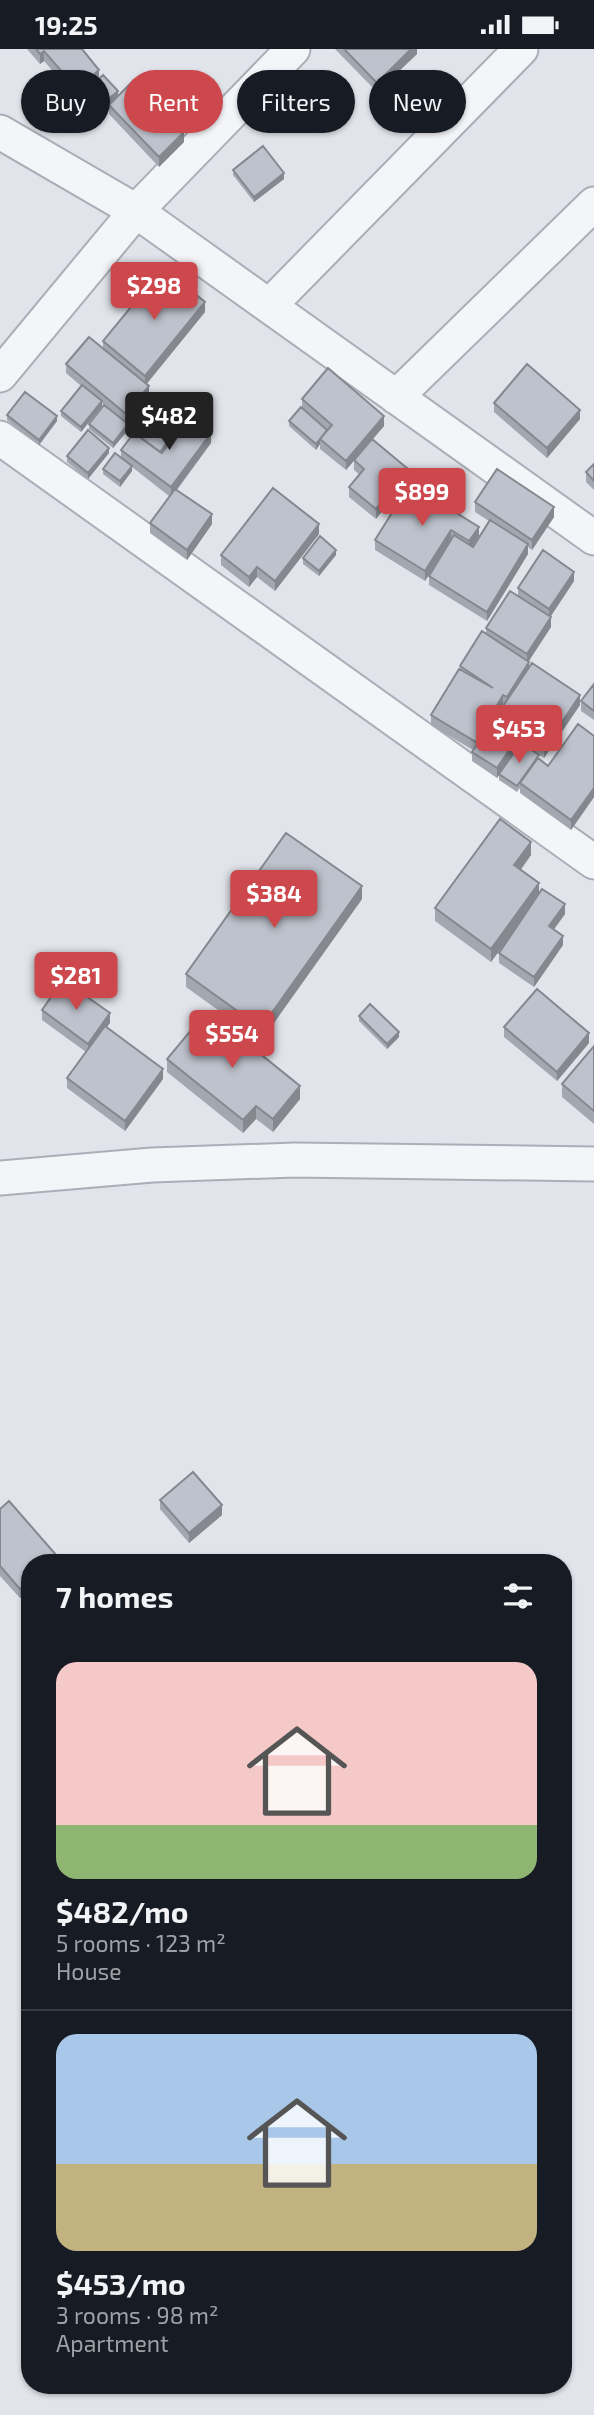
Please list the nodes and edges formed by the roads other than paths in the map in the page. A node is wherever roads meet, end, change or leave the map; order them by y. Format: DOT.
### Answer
graph roads {
  1 [pos="293,49"];
  2 [pos="521,49"];
  3 [pos="0,132"];
  4 [pos="594,204"];
  5 [pos="136,211"];
  6 [pos="269,306"];
  7 [pos="0,375"];
  8 [pos="396,397"];
  9 [pos="0,438"];
  10 [pos="594,538"];
  11 [pos="594,862"];
  12 [pos="594,1164"];
  13 [pos="0,1178"];
  1 -- 5 [label="street"];
  2 -- 6 [label="street"];
  3 -- 5 [label="street"];
  4 -- 8 [label="street"];
  5 -- 6 [label="street"];
  5 -- 7 [label="street"];
  6 -- 8 [label="street"];
  8 -- 10 [label="street"];
  9 -- 11 [label="street"];
  12 -- 13 [label="street"];
}
